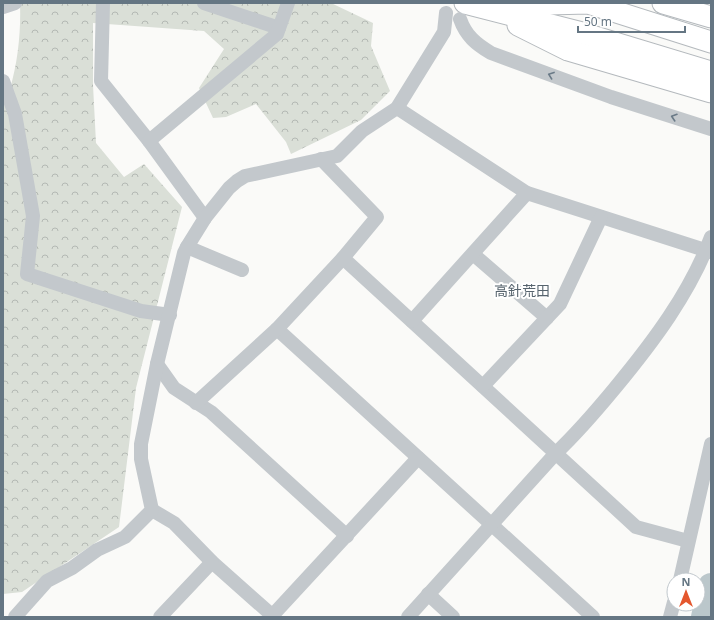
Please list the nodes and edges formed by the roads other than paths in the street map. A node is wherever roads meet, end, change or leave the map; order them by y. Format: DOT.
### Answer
graph roads {
  1 [pos="15,3"];
  2 [pos="103,3"];
  3 [pos="204,3"];
  4 [pos="288,3"];
  5 [pos="663,3"];
  6 [pos="3,7"];
  7 [pos="446,13"];
  8 [pos="467,13"];
  9 [pos="711,18"];
  10 [pos="279,28"];
  11 [pos="444,32"];
  12 [pos="711,42"];
  13 [pos="711,51"];
  14 [pos="711,61"];
  15 [pos="711,72"];
  16 [pos="3,81"];
  17 [pos="711,83"];
  18 [pos="711,92"];
  19 [pos="397,108"];
  20 [pos="711,129"];
  21 [pos="149,141"];
  22 [pos="321,159"];
  23 [pos="527,193"];
  24 [pos="601,217"];
  25 [pos="205,218"];
  26 [pos="711,237"];
  27 [pos="187,247"];
  28 [pos="708,251"];
  29 [pos="473,254"];
  30 [pos="343,258"];
  31 [pos="242,270"];
  32 [pos="170,315"];
  33 [pos="547,318"];
  34 [pos="412,321"];
  35 [pos="277,329"];
  36 [pos="157,364"];
  37 [pos="483,386"];
  38 [pos="196,403"];
  39 [pos="711,444"];
  40 [pos="556,453"];
  41 [pos="418,458"];
  42 [pos="152,510"];
  43 [pos="491,525"];
  44 [pos="347,536"];
  45 [pos="688,541"];
  46 [pos="212,562"];
  47 [pos="682,572"];
  48 [pos="428,594"];
  49 [pos="272,616"];
  50 [pos="15,617"];
  51 [pos="160,617"];
  52 [pos="408,617"];
  53 [pos="453,617"];
  54 [pos="593,617"];
  1 -- 6 [label="street"];
  2 -- 21 [label="street"];
  3 -- 10 [label="street"];
  4 -- 10 [label="street"];
  5 -- 9 [label="highway"];
  7 -- 11 [label="street"];
  8 -- 11 [label="street"];
  8 -- 12 [label="highway"];
  8 -- 13 [label="highway"];
  8 -- 14 [label="highway"];
  8 -- 15 [label="highway"];
  8 -- 17 [label="highway"];
  8 -- 18 [label="highway"];
  20 -- 8 [label="street, one-way"];
  10 -- 21 [label="street"];
  11 -- 19 [label="street"];
  16 -- 32 [label="street"];
  19 -- 22 [label="street"];
  19 -- 23 [label="street"];
  21 -- 25 [label="street"];
  22 -- 25 [label="street"];
  22 -- 30 [label="street"];
  23 -- 24 [label="street"];
  23 -- 29 [label="street"];
  24 -- 28 [label="street"];
  24 -- 33 [label="street"];
  25 -- 27 [label="street"];
  26 -- 28 [label="street"];
  27 -- 31 [label="street"];
  27 -- 32 [label="street"];
  28 -- 40 [label="street"];
  29 -- 33 [label="street"];
  29 -- 34 [label="street"];
  30 -- 34 [label="street"];
  30 -- 35 [label="street"];
  32 -- 36 [label="street"];
  33 -- 37 [label="street"];
  34 -- 37 [label="street"];
  35 -- 38 [label="street"];
  35 -- 41 [label="street"];
  36 -- 38 [label="street"];
  36 -- 42 [label="street"];
  37 -- 40 [label="street"];
  38 -- 44 [label="street"];
  39 -- 45 [label="street"];
  40 -- 43 [label="street"];
  40 -- 45 [label="street"];
  41 -- 43 [label="street"];
  41 -- 44 [label="street"];
  42 -- 46 [label="street"];
  42 -- 50 [label="street"];
  43 -- 48 [label="street"];
  43 -- 54 [label="street"];
  44 -- 49 [label="street"];
  45 -- 47 [label="street"];
  46 -- 49 [label="street"];
  46 -- 51 [label="street"];
  48 -- 52 [label="street"];
  48 -- 53 [label="street"];
}
